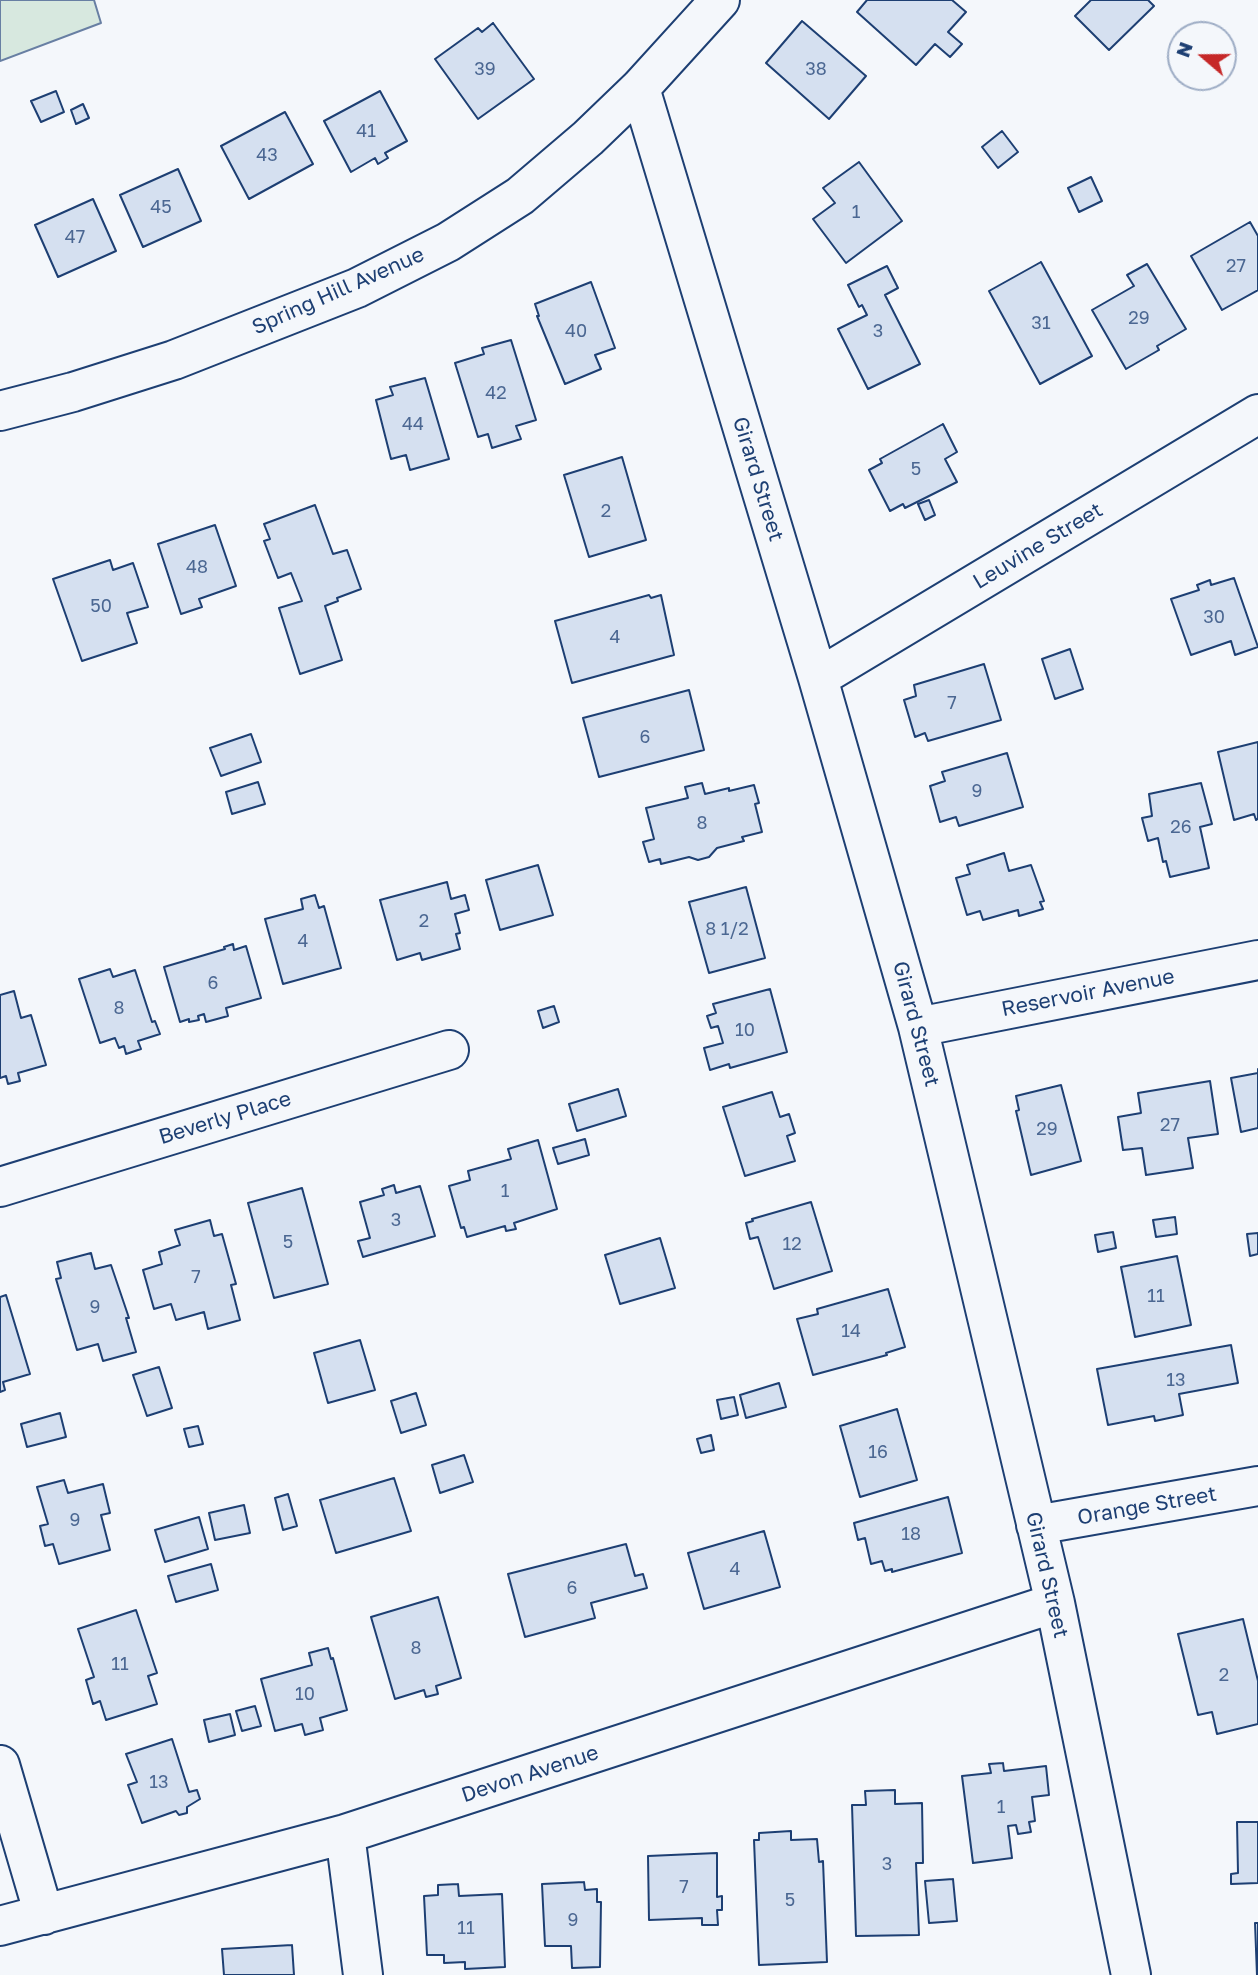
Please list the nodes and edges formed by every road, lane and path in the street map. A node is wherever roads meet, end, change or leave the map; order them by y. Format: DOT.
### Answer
graph roads {
  1 [pos="720,0"];
  2 [pos="640,88"];
  3 [pos="0,411"];
  4 [pos="1258,414"];
  5 [pos="818,678"];
  6 [pos="1258,960"];
  7 [pos="918,1027"];
  8 [pos="449,1050"];
  9 [pos="0,1186"];
  10 [pos="1258,1486"];
  11 [pos="1037,1525"];
  12 [pos="1055,1604"];
  13 [pos="0,1765"];
  14 [pos="345,1834"];
  15 [pos="44,1914"];
  16 [pos="0,1926"];
  17 [pos="363,1975"];
  18 [pos="1131,1975"];
  1 -- 2 [label="street, Spring Hill Avenue"];
  2 -- 3 [label="street, Spring Hill Avenue"];
  2 -- 5 [label="street, Girard Street"];
  4 -- 5 [label="street, Leuvine Street"];
  5 -- 7 [label="street, Girard Street"];
  6 -- 7 [label="street, Reservoir Avenue"];
  7 -- 11 [label="street, Girard Street"];
  8 -- 9 [label="street, Beverly Place"];
  10 -- 11 [label="street, Orange Street"];
  11 -- 12 [label="street, Girard Street"];
  12 -- 14 [label="street, Devon Avenue"];
  12 -- 18 [label="street, Girard Street"];
  13 -- 15 [label="street"];
  14 -- 15 [label="street, Devon Avenue"];
  14 -- 17 [label="street"];
  15 -- 16 [label="street, Devon Avenue"];
}
